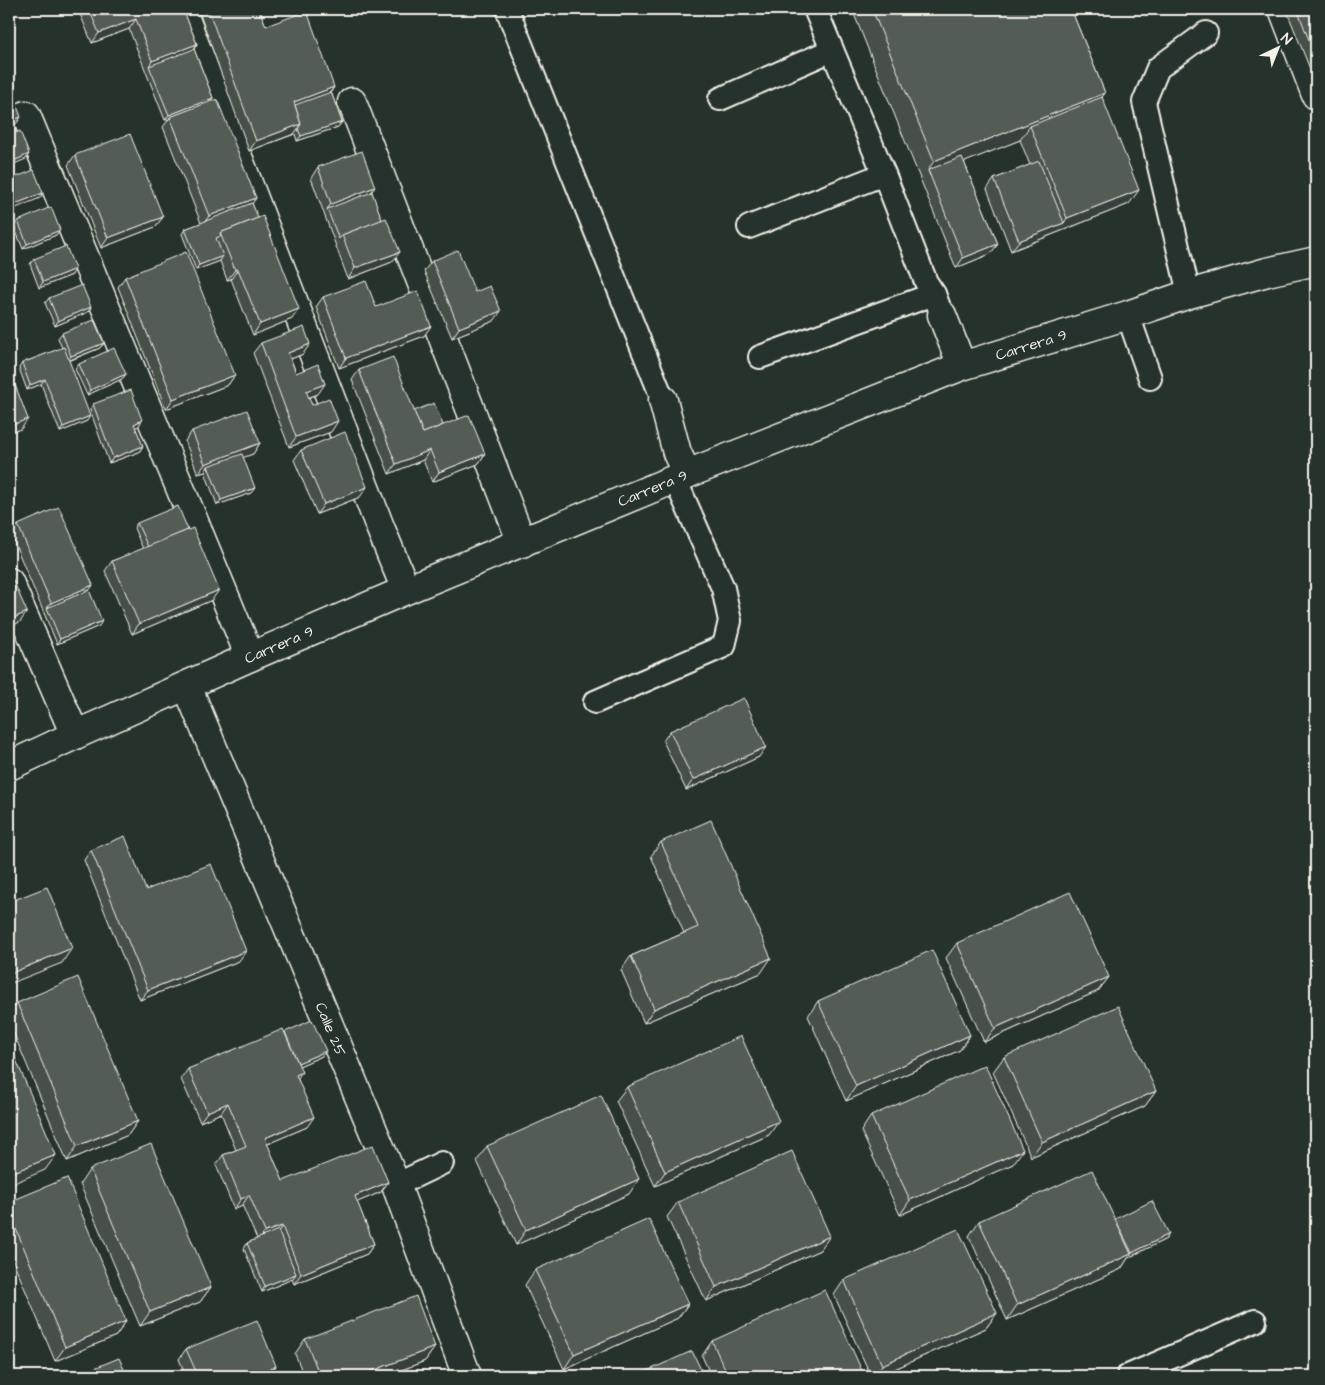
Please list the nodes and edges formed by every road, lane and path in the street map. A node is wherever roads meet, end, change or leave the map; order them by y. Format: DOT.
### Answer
graph roads {
  1 [pos="507,9"];
  2 [pos="815,9"];
  3 [pos="1283,9"];
  4 [pos="182,10"];
  5 [pos="1206,33"];
  6 [pos="832,50"];
  7 [pos="1316,94"];
  8 [pos="720,99"];
  9 [pos="352,102"];
  10 [pos="26,115"];
  11 [pos="884,174"];
  12 [pos="749,227"];
  13 [pos="1316,261"];
  14 [pos="1189,294"];
  15 [pos="938,304"];
  16 [pos="1128,316"];
  17 [pos="760,357"];
  18 [pos="962,366"];
  19 [pos="1150,378"];
  20 [pos="663,400"];
  21 [pos="681,477"];
  22 [pos="522,543"];
  23 [pos="9,582"];
  24 [pos="406,590"];
  25 [pos="250,657"];
  26 [pos="187,686"];
  27 [pos="595,702"];
  28 [pos="75,735"];
  29 [pos="9,766"];
  30 [pos="442,1163"];
  31 [pos="396,1185"];
  32 [pos="1255,1321"];
  33 [pos="467,1376"];
  34 [pos="1128,1376"];
  1 -- 20 [label="lane"];
  2 -- 6 [label="lane"];
  3 -- 7 [label="street"];
  4 -- 24 [label="street"];
  5 -- 14 [label="lane"];
  6 -- 8 [label="lane"];
  6 -- 11 [label="lane"];
  9 -- 22 [label="street"];
  10 -- 25 [label="street"];
  11 -- 12 [label="lane"];
  11 -- 15 [label="lane"];
  13 -- 14 [label="street, Carrera 9"];
  14 -- 16 [label="street, Carrera 9"];
  15 -- 17 [label="lane"];
  15 -- 18 [label="street"];
  16 -- 18 [label="street, Carrera 9"];
  16 -- 19 [label="lane"];
  18 -- 21 [label="street, Carrera 9"];
  20 -- 21 [label="street"];
  21 -- 22 [label="street, Carrera 9"];
  21 -- 27 [label="lane"];
  22 -- 24 [label="street, Carrera 9"];
  23 -- 28 [label="street"];
  24 -- 25 [label="street, Carrera 9"];
  25 -- 26 [label="street, Carrera 9"];
  26 -- 28 [label="street, Carrera 9"];
  26 -- 31 [label="street, Calle 25"];
  28 -- 29 [label="street, Carrera 9"];
  30 -- 31 [label="lane"];
  31 -- 33 [label="street, Calle 25"];
  32 -- 34 [label="lane"];
}
